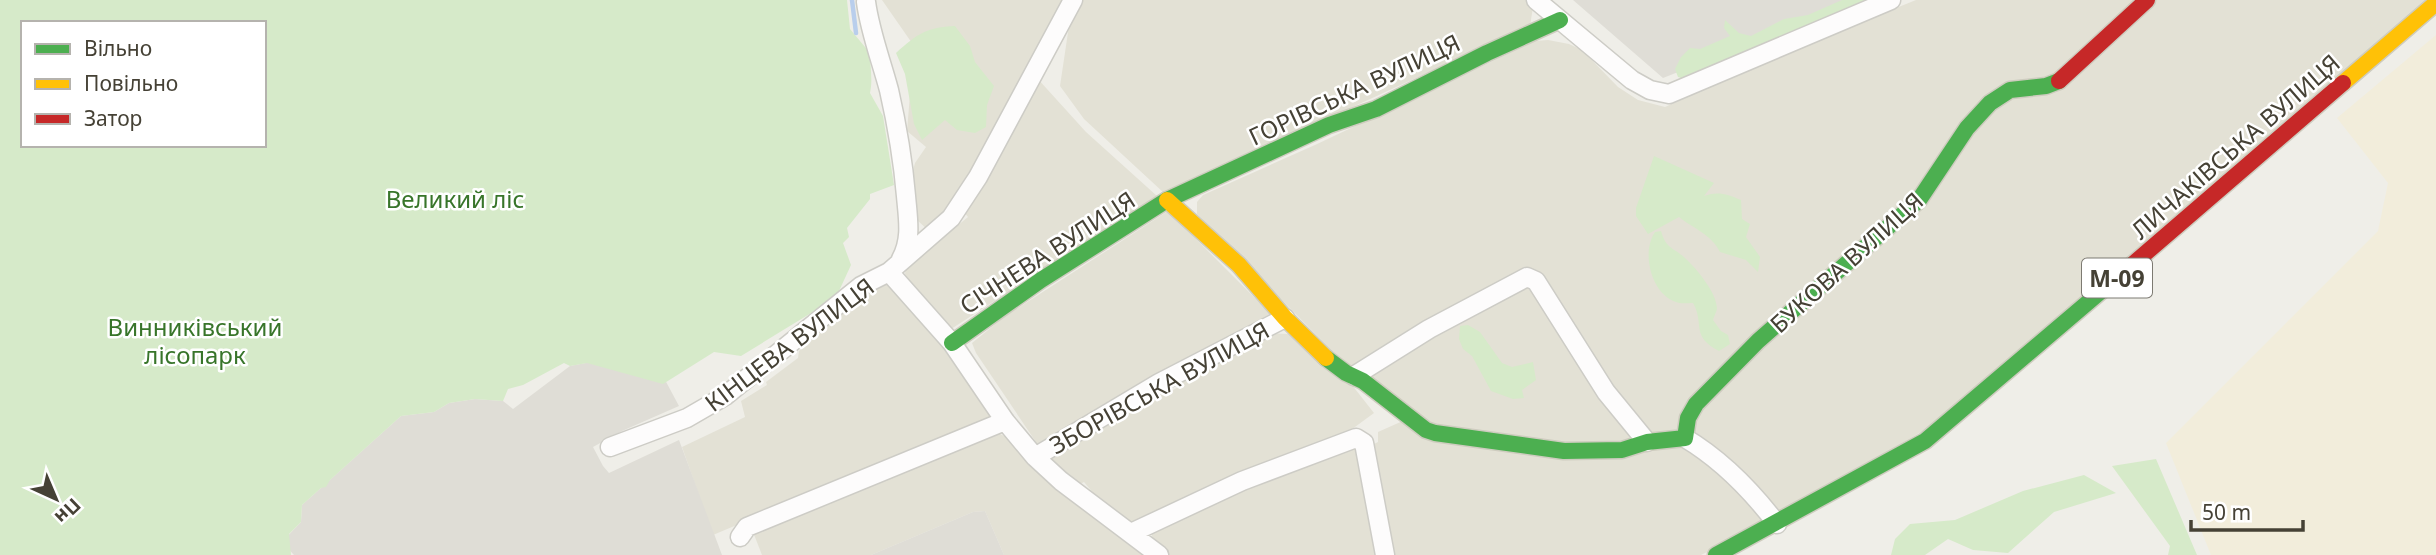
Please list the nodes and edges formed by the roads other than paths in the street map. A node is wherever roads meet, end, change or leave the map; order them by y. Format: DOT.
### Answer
graph roads {
  1 [pos="1536,0"];
  2 [pos="1891,0"];
  3 [pos="2147,0"];
  4 [pos="1068,1"];
  5 [pos="866,2"];
  6 [pos="2436,3"];
  7 [pos="1560,20"];
  8 [pos="1167,200"];
  9 [pos="889,272"];
  10 [pos="1285,318"];
  11 [pos="952,342"];
  12 [pos="1354,376"];
  13 [pos="1005,421"];
  14 [pos="1685,438"];
  15 [pos="1647,442"];
  16 [pos="610,447"];
  17 [pos="1035,457"];
  18 [pos="1777,524"];
  19 [pos="1131,533"];
  20 [pos="740,537"];
  21 [pos="1159,555"];
  22 [pos="1385,555"];
  23 [pos="1716,555"];
  1 -- 7 [label="street"];
  2 -- 7 [label="street"];
  3 -- 14 [label="street, БУКОВА ВУЛИЦЯ"];
  4 -- 9 [label="street, КІНЦЕВА ВУЛИЦЯ"];
  5 -- 9 [label="street, КІНЦЕВА ВУЛИЦЯ"];
  6 -- 18 [label="street, ЛИЧАКІВСЬКА ВУЛИЦЯ / М-09"];
  7 -- 8 [label="street, ГОРІВСЬКА ВУЛИЦЯ"];
  8 -- 10 [label="street"];
  8 -- 11 [label="street, СІЧНЕВА ВУЛИЦЯ"];
  9 -- 11 [label="street"];
  9 -- 16 [label="street, КІНЦЕВА ВУЛИЦЯ"];
  10 -- 12 [label="street"];
  10 -- 17 [label="street, ЗБОРІВСЬКА ВУЛИЦЯ"];
  11 -- 13 [label="street"];
  12 -- 15 [label="street"];
  12 -- 15 [label="street"];
  13 -- 17 [label="street"];
  13 -- 20 [label="street"];
  14 -- 15 [label="street"];
  14 -- 18 [label="street"];
  17 -- 19 [label="street"];
  18 -- 23 [label="street, ЛИЧАКІВСЬКА ВУЛИЦЯ / М-09"];
  19 -- 21 [label="street"];
  19 -- 22 [label="street"];
}
